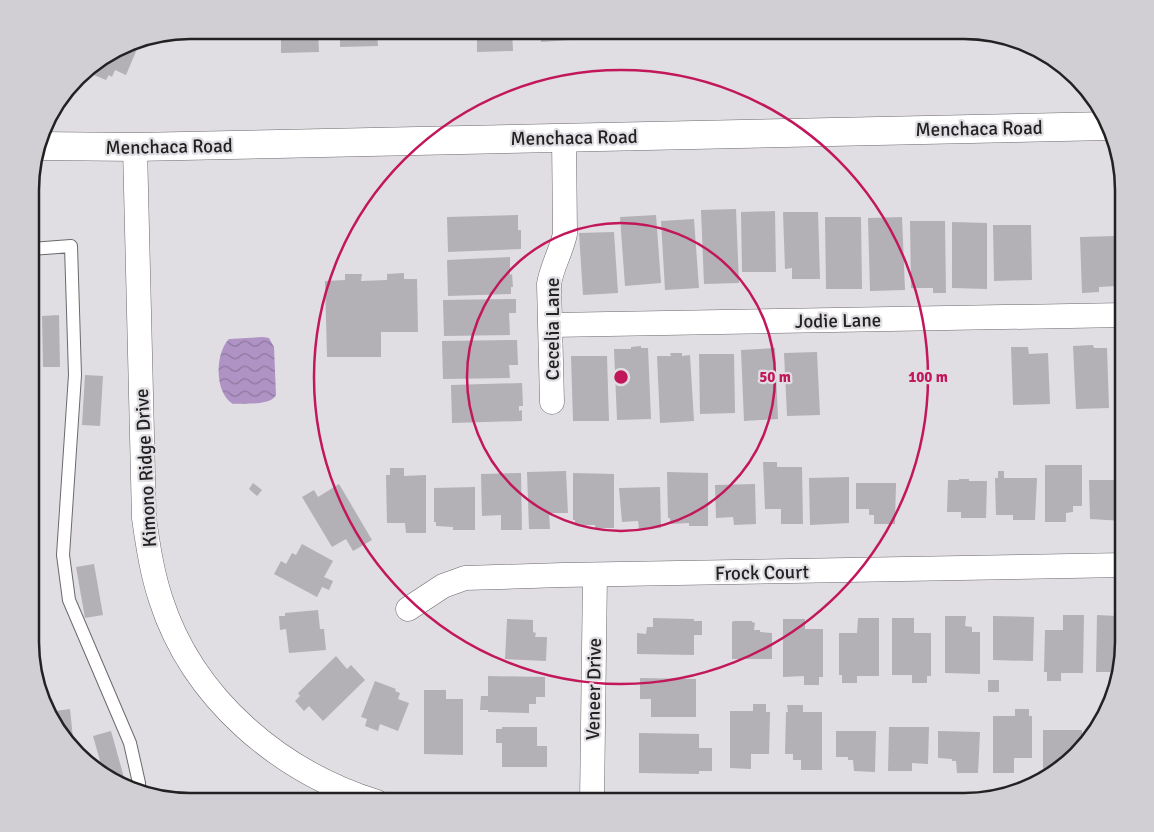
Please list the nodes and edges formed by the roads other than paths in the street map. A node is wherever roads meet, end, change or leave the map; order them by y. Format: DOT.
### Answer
graph roads {
  1 [pos="1101,126"];
  2 [pos="564,137"];
  3 [pos="46,146"];
  4 [pos="136,148"];
  5 [pos="39,248"];
  6 [pos="1115,315"];
  7 [pos="552,325"];
  8 [pos="552,402"];
  9 [pos="1115,566"];
  10 [pos="595,575"];
  11 [pos="408,609"];
  12 [pos="139,784"];
  13 [pos="352,793"];
  14 [pos="592,793"];
  1 -- 2 [label="main road, Menchaca Road"];
  2 -- 4 [label="main road, Menchaca Road"];
  2 -- 7 [label="street, Cecelia Lane"];
  3 -- 4 [label="main road, Menchaca Road"];
  4 -- 13 [label="street, Kimono Ridge Drive"];
  5 -- 12 [label="lane"];
  6 -- 7 [label="street, Jodie Lane"];
  7 -- 8 [label="street, Cecelia Lane"];
  9 -- 10 [label="street, Frock Court"];
  10 -- 11 [label="street, Frock Court"];
  10 -- 14 [label="street, Veneer Drive"];
}
